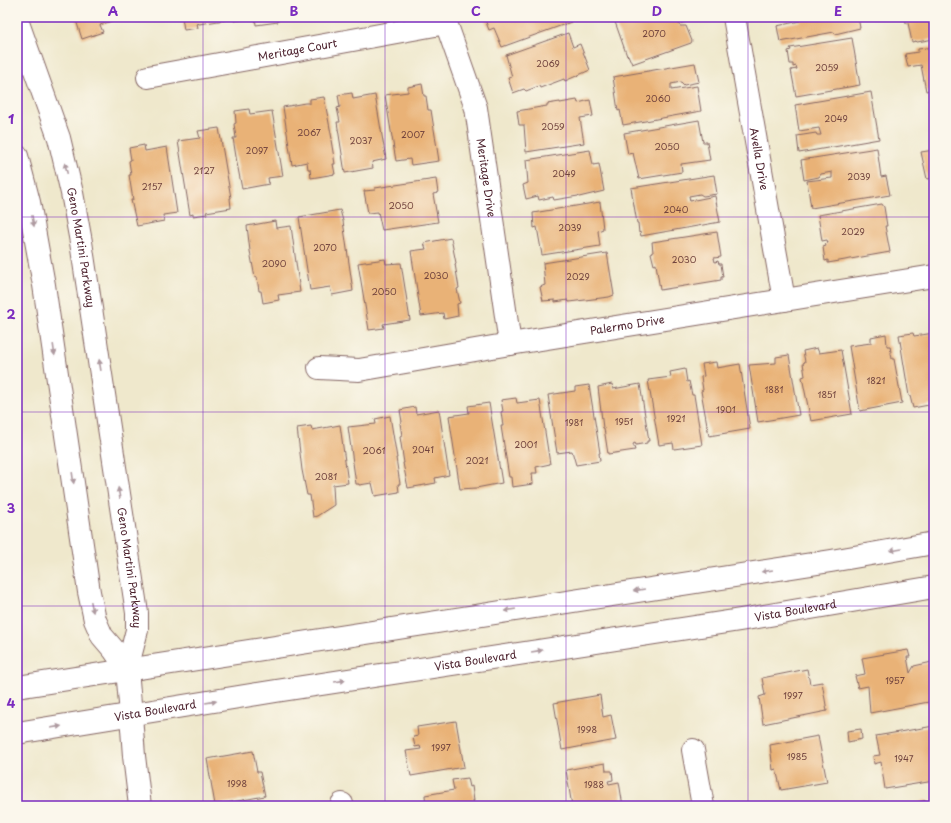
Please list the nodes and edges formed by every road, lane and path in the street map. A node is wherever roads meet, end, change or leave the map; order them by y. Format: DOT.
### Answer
graph roads {
  1 [pos="734,17"];
  2 [pos="17,20"];
  3 [pos="445,20"];
  4 [pos="148,77"];
  5 [pos="17,156"];
  6 [pos="934,276"];
  7 [pos="784,300"];
  8 [pos="510,344"];
  9 [pos="319,368"];
  10 [pos="934,543"];
  11 [pos="934,587"];
  12 [pos="127,669"];
  13 [pos="17,687"];
  14 [pos="132,715"];
  15 [pos="17,734"];
  16 [pos="693,750"];
  17 [pos="140,806"];
  18 [pos="703,806"];
  1 -- 7 [label="street, Avella Drive"];
  12 -- 2 [label="street, Geno Martini Parkway, one-way"];
  3 -- 4 [label="street, Meritage Court"];
  3 -- 8 [label="street, Meritage Drive"];
  5 -- 12 [label="street, one-way"];
  6 -- 7 [label="street, Palermo Drive"];
  7 -- 8 [label="street, Palermo Drive"];
  8 -- 9 [label="street, Palermo Drive"];
  10 -- 12 [label="street, one-way"];
  14 -- 11 [label="street, Vista Boulevard, one-way"];
  12 -- 13 [label="street"];
  12 -- 14 [label="street"];
  15 -- 14 [label="street, Vista Boulevard, one-way"];
  14 -- 17 [label="street"];
  16 -- 18 [label="street"];
}
